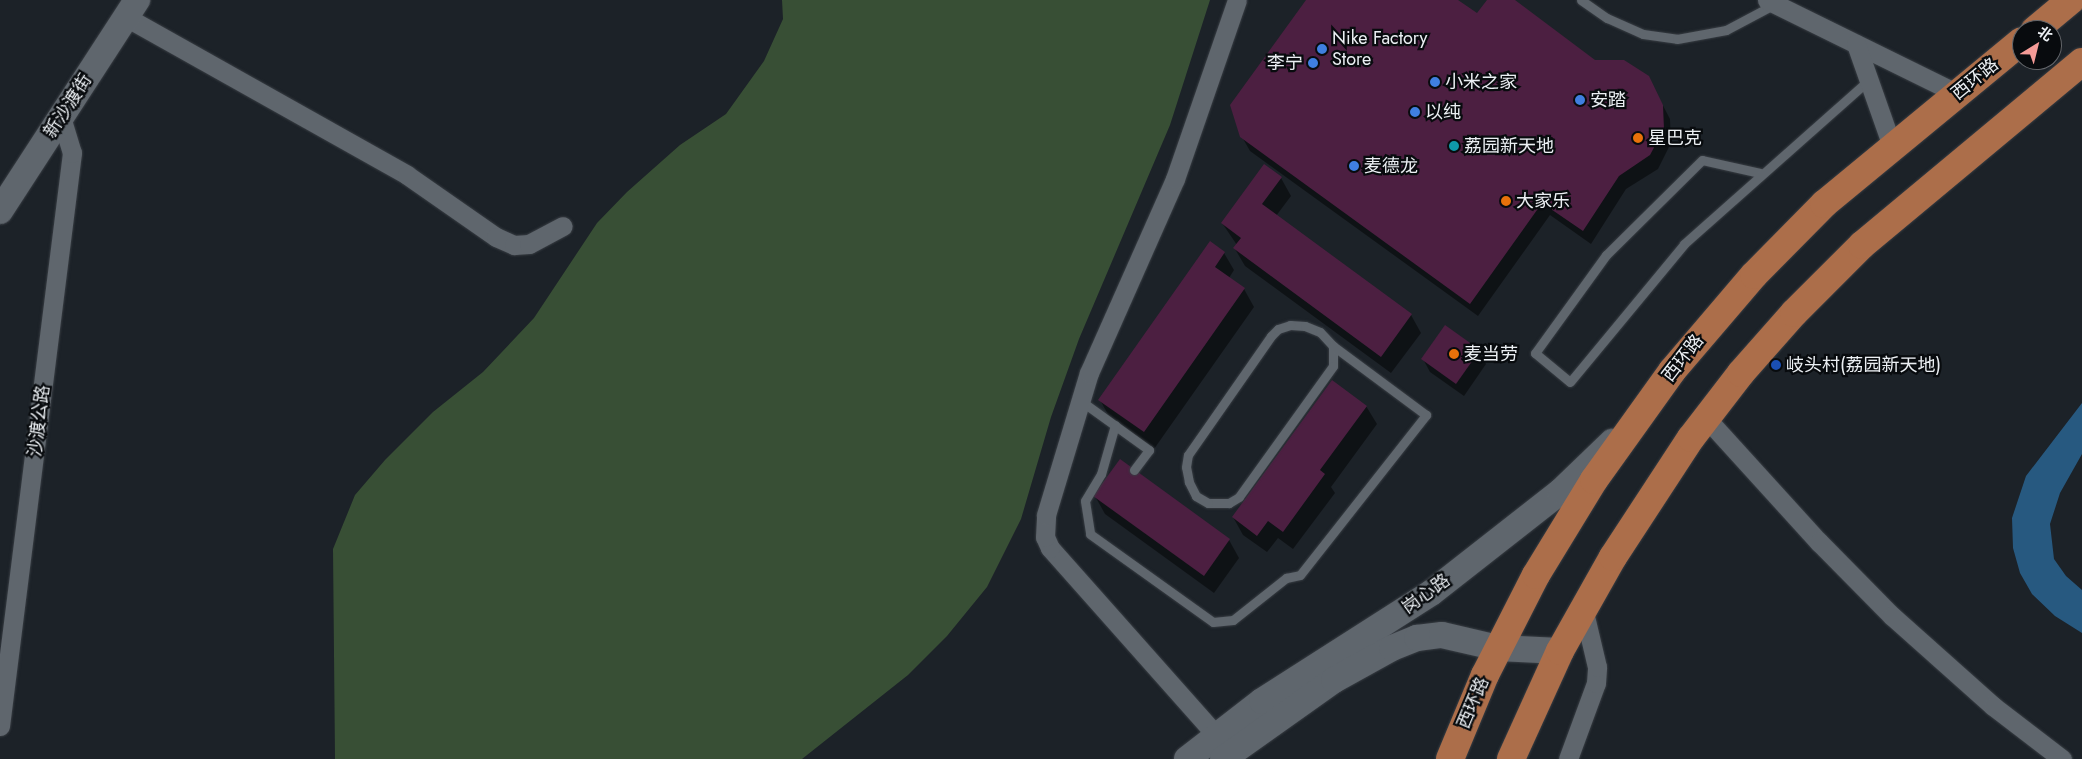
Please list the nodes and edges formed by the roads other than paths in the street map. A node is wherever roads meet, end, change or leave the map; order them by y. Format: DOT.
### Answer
graph roads {
  1 [pos="1237,0"];
  2 [pos="1581,0"];
  3 [pos="2071,0"];
  4 [pos="1774,1"];
  5 [pos="124,3"];
  6 [pos="2047,20"];
  7 [pos="1856,44"];
  8 [pos="2012,49"];
  9 [pos="2082,62"];
  10 [pos="1869,79"];
  11 [pos="1958,94"];
  12 [pos="60,118"];
  13 [pos="1892,146"];
  14 [pos="1760,173"];
  15 [pos="0,184"];
  16 [pos="0,211"];
  17 [pos="563,226"];
  18 [pos="1333,346"];
  19 [pos="1080,400"];
  20 [pos="1646,405"];
  21 [pos="1706,418"];
  22 [pos="1115,425"];
  23 [pos="1134,470"];
  24 [pos="1583,608"];
  25 [pos="1498,648"];
  26 [pos="1560,651"];
  27 [pos="0,726"];
  28 [pos="1220,747"];
  29 [pos="1187,759"];
  30 [pos="1450,759"];
  31 [pos="1511,759"];
  32 [pos="1568,759"];
  33 [pos="2062,759"];
  1 -- 19 [label="street"];
  2 -- 4 [label="lane"];
  3 -- 6 [label="main road"];
  4 -- 7 [label="street"];
  5 -- 12 [label="street, 新沙渡街"];
  5 -- 15 [label="street, 新沙渡街"];
  5 -- 17 [label="street"];
  7 -- 10 [label="street"];
  7 -- 11 [label="street"];
  8 -- 11 [label="main road, 西环路"];
  9 -- 21 [label="main road"];
  10 -- 13 [label="street"];
  10 -- 14 [label="lane"];
  11 -- 13 [label="main road, 西环路"];
  12 -- 16 [label="street, 新沙渡街"];
  12 -- 27 [label="street, 沙渡公路"];
  13 -- 20 [label="main road, 西环路"];
  14 -- 14 [label="lane"];
  18 -- 18 [label="lane"];
  18 -- 22 [label="lane"];
  19 -- 22 [label="lane"];
  19 -- 28 [label="street"];
  20 -- 25 [label="main road, 西环路"];
  20 -- 28 [label="street, 岗心路"];
  21 -- 24 [label="main road"];
  21 -- 33 [label="street"];
  22 -- 23 [label="lane"];
  24 -- 26 [label="main road"];
  24 -- 32 [label="street"];
  25 -- 26 [label="street, 岗心路"];
  25 -- 28 [label="street, 岗心路"];
  25 -- 30 [label="main road, 西环路"];
  26 -- 31 [label="main road"];
  28 -- 29 [label="street, 岗心路"];
}
